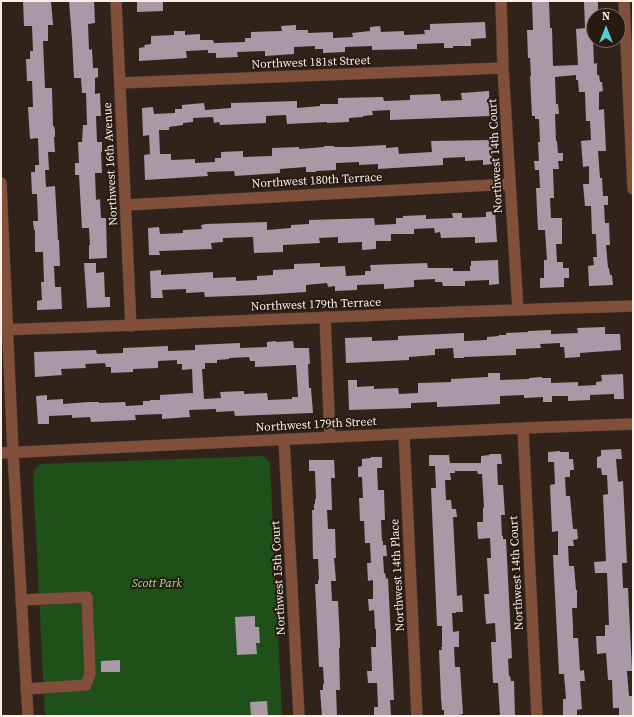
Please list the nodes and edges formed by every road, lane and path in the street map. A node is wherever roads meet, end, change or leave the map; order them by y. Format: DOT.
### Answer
graph roads {
  1 [pos="116,1"];
  2 [pos="501,1"];
  3 [pos="624,1"];
  4 [pos="630,61"];
  5 [pos="503,68"];
  6 [pos="120,83"];
  7 [pos="1,183"];
  8 [pos="510,184"];
  9 [pos="633,189"];
  10 [pos="1,200"];
  11 [pos="126,205"];
  12 [pos="633,306"];
  13 [pos="518,310"];
  14 [pos="325,317"];
  15 [pos="131,326"];
  16 [pos="4,330"];
  17 [pos="633,424"];
  18 [pos="523,428"];
  19 [pos="404,434"];
  20 [pos="330,437"];
  21 [pos="284,440"];
  22 [pos="1,453"];
  23 [pos="13,453"];
  24 [pos="21,600"];
  25 [pos="26,689"];
  26 [pos="28,716"];
  27 [pos="299,716"];
  28 [pos="417,716"];
  29 [pos="537,716"];
  1 -- 6 [label="street, Northwest 16th Avenue"];
  2 -- 5 [label="street, Northwest 14th Court"];
  3 -- 4 [label="street"];
  4 -- 9 [label="street"];
  5 -- 6 [label="street, Northwest 181st Street"];
  5 -- 8 [label="street, Northwest 14th Court"];
  6 -- 11 [label="street, Northwest 16th Avenue"];
  7 -- 10 [label="street"];
  8 -- 11 [label="street, Northwest 180th Terrace"];
  8 -- 13 [label="street, Northwest 14th Court"];
  10 -- 16 [label="street"];
  11 -- 15 [label="street, Northwest 16th Avenue"];
  12 -- 13 [label="street, Northwest 179th Terrace"];
  13 -- 14 [label="street, Northwest 179th Terrace"];
  14 -- 15 [label="street, Northwest 179th Terrace"];
  14 -- 20 [label="street"];
  15 -- 16 [label="street, Northwest 179th Terrace"];
  16 -- 23 [label="street"];
  17 -- 18 [label="street, Northwest 179th Street"];
  18 -- 19 [label="street, Northwest 179th Street"];
  18 -- 29 [label="street, Northwest 14th Court"];
  19 -- 20 [label="street, Northwest 179th Street"];
  19 -- 28 [label="street, Northwest 14th Place"];
  20 -- 21 [label="street, Northwest 179th Street"];
  21 -- 23 [label="street, Northwest 179th Street"];
  21 -- 27 [label="street, Northwest 15th Court"];
  22 -- 23 [label="street, Northwest 179th Street"];
  23 -- 24 [label="street"];
  24 -- 25 [label="street"];
  24 -- 25 [label="street"];
  25 -- 26 [label="street"];
}
